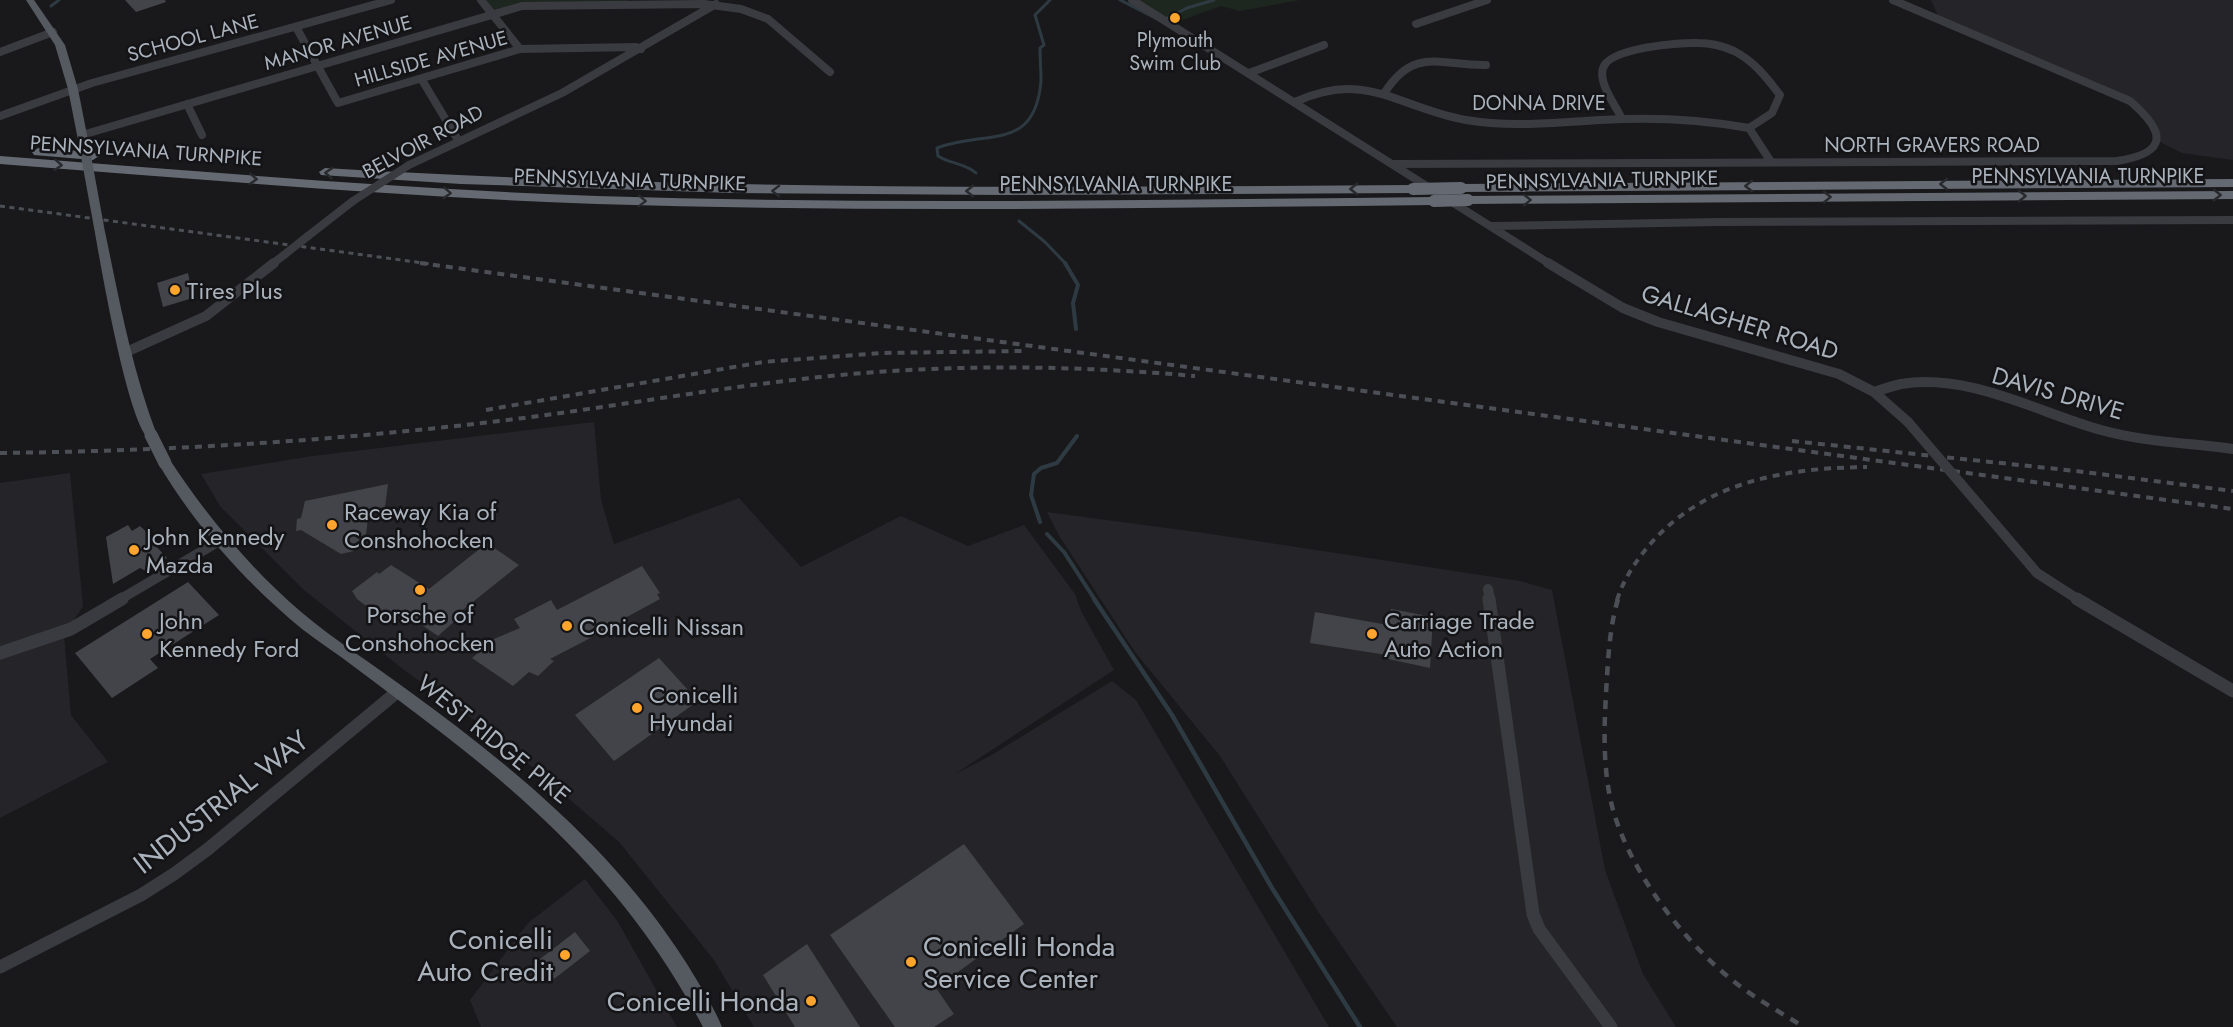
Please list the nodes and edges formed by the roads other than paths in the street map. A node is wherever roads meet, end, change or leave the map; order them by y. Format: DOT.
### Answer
graph roads {
  1 [pos="30,0"];
  2 [pos="391,0"];
  3 [pos="481,0"];
  4 [pos="722,0"];
  5 [pos="1132,0"];
  6 [pos="1487,0"];
  7 [pos="1893,0"];
  8 [pos="714,5"];
  9 [pos="493,15"];
  10 [pos="1416,24"];
  11 [pos="296,27"];
  12 [pos="53,32"];
  13 [pos="1324,45"];
  14 [pos="520,49"];
  15 [pos="641,49"];
  16 [pos="0,52"];
  17 [pos="1486,65"];
  18 [pos="317,66"];
  19 [pos="830,72"];
  20 [pos="1249,73"];
  21 [pos="422,80"];
  22 [pos="73,89"];
  23 [pos="1385,92"];
  24 [pos="1295,102"];
  25 [pos="187,104"];
  26 [pos="0,116"];
  27 [pos="1622,119"];
  28 [pos="1749,128"];
  29 [pos="202,135"];
  30 [pos="83,140"];
  31 [pos="458,140"];
  32 [pos="0,149"];
  33 [pos="0,160"];
  34 [pos="1771,162"];
  35 [pos="1393,164"];
  36 [pos="2233,183"];
  37 [pos="2233,195"];
  38 [pos="2233,220"];
  39 [pos="1492,226"];
  40 [pos="124,353"];
  41 [pos="1874,392"];
  42 [pos="2233,449"];
  43 [pos="221,540"];
  44 [pos="1488,589"];
  45 [pos="0,653"];
  46 [pos="2233,691"];
  47 [pos="398,692"];
  48 [pos="0,967"];
  49 [pos="713,1027"];
  50 [pos="1611,1027"];
  1 -- 12 [label="main road, WEST RIDGE PIKE"];
  2 -- 11 [label="street, SCHOOL LANE"];
  3 -- 9 [label="street"];
  4 -- 8 [label="street, BELVOIR ROAD"];
  5 -- 20 [label="street, GALLAGHER ROAD"];
  6 -- 10 [label="street"];
  7 -- 34 [label="street, NORTH GRAVERS ROAD"];
  8 -- 9 [label="street, MANOR AVENUE"];
  8 -- 15 [label="street, BELVOIR ROAD"];
  8 -- 19 [label="street, MANOR AVENUE"];
  9 -- 14 [label="street"];
  9 -- 18 [label="street, MANOR AVENUE"];
  11 -- 18 [label="street"];
  11 -- 22 [label="street, SCHOOL LANE"];
  12 -- 16 [label="street"];
  12 -- 22 [label="main road, WEST RIDGE PIKE"];
  13 -- 20 [label="street"];
  14 -- 15 [label="street, HILLSIDE AVENUE"];
  14 -- 21 [label="street, HILLSIDE AVENUE"];
  15 -- 31 [label="street, BELVOIR ROAD"];
  17 -- 23 [label="street"];
  18 -- 21 [label="street, HILLSIDE AVENUE"];
  18 -- 25 [label="street, MANOR AVENUE"];
  20 -- 24 [label="street, GALLAGHER ROAD"];
  21 -- 31 [label="street"];
  22 -- 26 [label="street, SCHOOL LANE"];
  22 -- 30 [label="main road, WEST RIDGE PIKE"];
  23 -- 24 [label="street, DONNA DRIVE"];
  23 -- 27 [label="street, DONNA DRIVE"];
  24 -- 35 [label="street, GALLAGHER ROAD"];
  25 -- 29 [label="street"];
  25 -- 30 [label="street, MANOR AVENUE"];
  27 -- 28 [label="street, DONNA DRIVE"];
  27 -- 28 [label="street"];
  28 -- 34 [label="street"];
  30 -- 40 [label="main road, WEST RIDGE PIKE, bridge"];
  31 -- 40 [label="street, BELVOIR ROAD, bridge"];
  36 -- 32 [label="highway, PENNSYLVANIA TURNPIKE, one-way, bridge"];
  33 -- 37 [label="highway, PENNSYLVANIA TURNPIKE, one-way, bridge"];
  34 -- 35 [label="street, NORTH GRAVERS ROAD"];
  35 -- 39 [label="street, GALLAGHER ROAD"];
  38 -- 39 [label="street"];
  39 -- 41 [label="street, GALLAGHER ROAD"];
  40 -- 43 [label="main road, WEST RIDGE PIKE, bridge"];
  41 -- 42 [label="street, DAVIS DRIVE"];
  41 -- 46 [label="street, GALLAGHER ROAD, bridge"];
  43 -- 45 [label="street"];
  43 -- 47 [label="main road, WEST RIDGE PIKE"];
  44 -- 50 [label="street"];
  47 -- 48 [label="street, INDUSTRIAL WAY"];
  47 -- 49 [label="main road, WEST RIDGE PIKE"];
}
